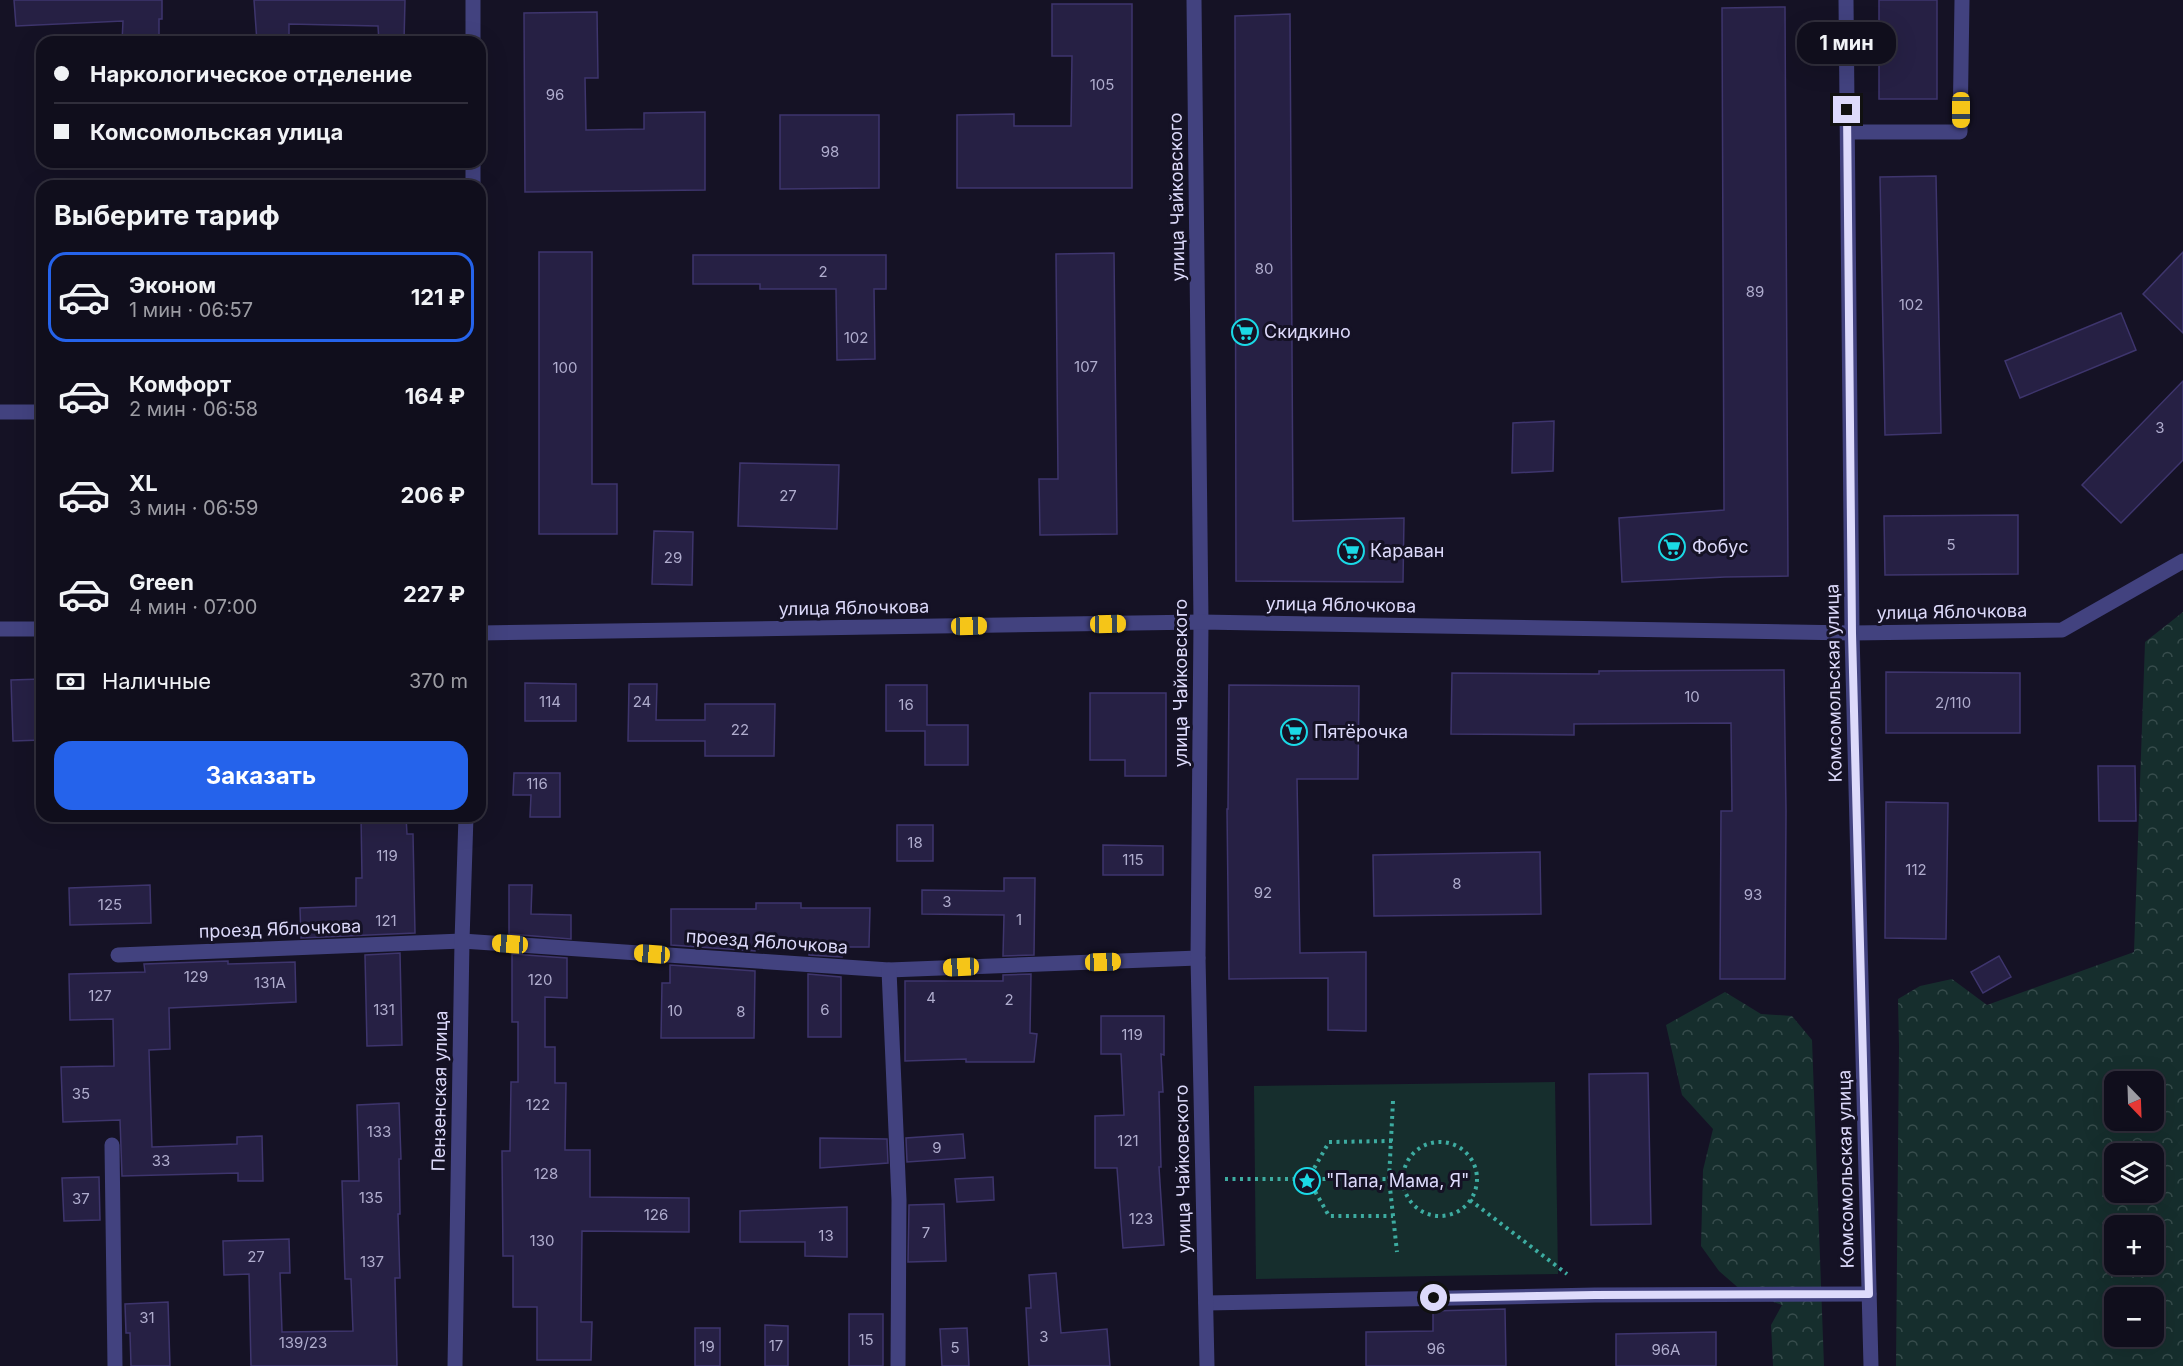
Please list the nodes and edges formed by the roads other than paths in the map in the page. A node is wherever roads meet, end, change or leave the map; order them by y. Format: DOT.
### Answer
graph roads {
  1 [pos="473,0"];
  2 [pos="1194,0"];
  3 [pos="1846,0"];
  4 [pos="1962,0"];
  5 [pos="473,36"];
  6 [pos="1848,132"];
  7 [pos="0,412"];
  8 [pos="36,412"];
  9 [pos="2183,561"];
  10 [pos="1201,622"];
  11 [pos="0,629"];
  12 [pos="36,630"];
  13 [pos="486,633"];
  14 [pos="1852,633"];
  15 [pos="466,822"];
  16 [pos="462,941"];
  17 [pos="117,956"];
  18 [pos="1198,958"];
  19 [pos="889,970"];
  20 [pos="112,1145"];
  21 [pos="1869,1294"];
  22 [pos="1206,1303"];
  23 [pos="115,1366"];
  24 [pos="455,1366"];
  25 [pos="898,1366"];
  26 [pos="1207,1366"];
  27 [pos="1871,1366"];
  1 -- 5 [label="street"];
  2 -- 10 [label="street, улица Чайковского"];
  3 -- 6 [label="street, Комсомольская улица"];
  4 -- 6 [label="street"];
  6 -- 14 [label="street, Комсомольская улица"];
  7 -- 8 [label="street"];
  9 -- 14 [label="street, улица Яблочкова"];
  10 -- 13 [label="street, улица Яблочкова"];
  10 -- 14 [label="street, улица Яблочкова"];
  10 -- 18 [label="street, улица Чайковского"];
  11 -- 12 [label="street"];
  14 -- 21 [label="street, Комсомольская улица"];
  15 -- 16 [label="street, Пензенская улица"];
  16 -- 17 [label="street, проезд Яблочкова"];
  16 -- 19 [label="street, проезд Яблочкова"];
  16 -- 24 [label="street, Пензенская улица"];
  18 -- 19 [label="street, проезд Яблочкова"];
  18 -- 22 [label="street, улица Чайковского"];
  19 -- 25 [label="street"];
  20 -- 23 [label="street"];
  21 -- 22 [label="street"];
  21 -- 27 [label="street, Комсомольская улица"];
  22 -- 26 [label="street, улица Чайковского"];
}
